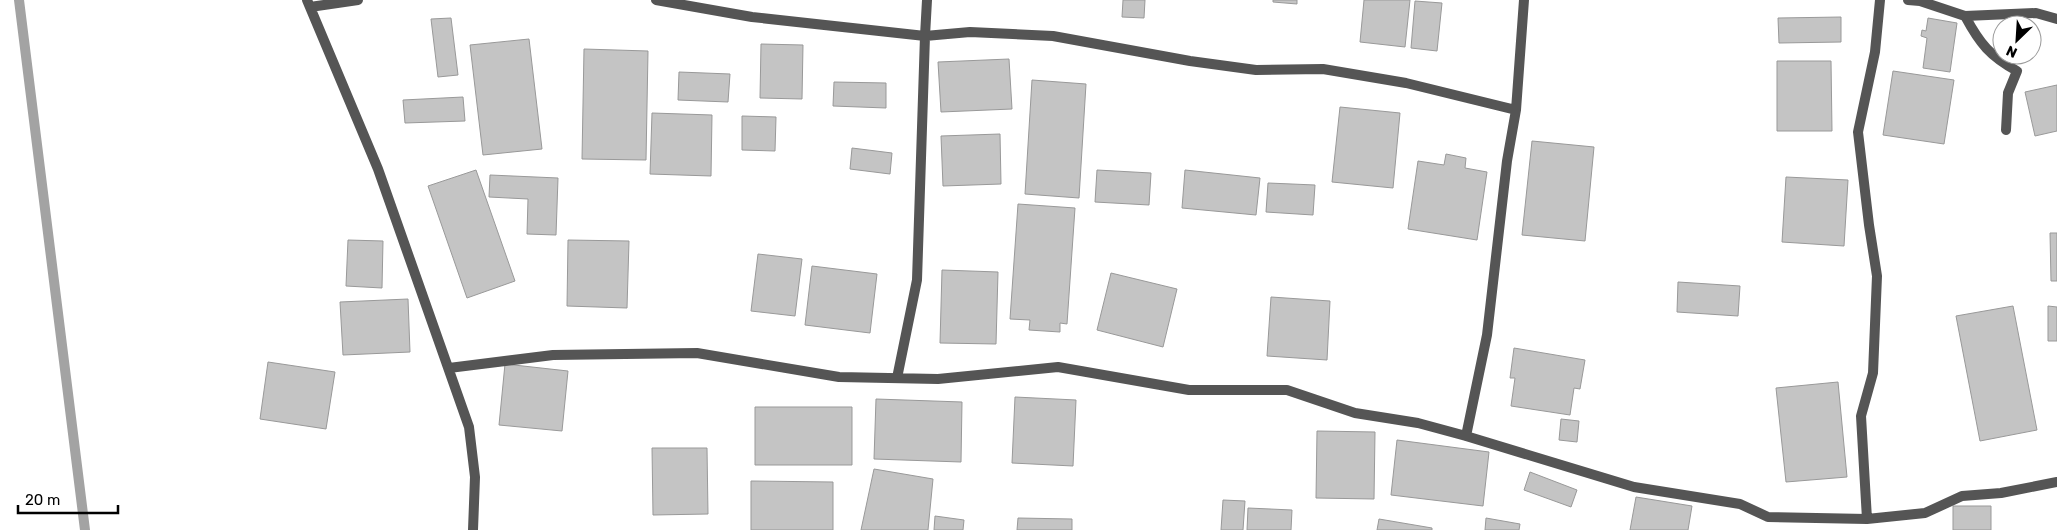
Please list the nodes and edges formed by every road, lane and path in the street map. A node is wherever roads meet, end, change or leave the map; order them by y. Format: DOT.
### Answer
graph roads {
  1 [pos="358,0"];
  2 [pos="656,0"];
  3 [pos="927,0"];
  4 [pos="1524,0"];
  5 [pos="1880,0"];
  6 [pos="1908,0"];
  7 [pos="308,3"];
  8 [pos="1966,16"];
  9 [pos="2057,19"];
  10 [pos="925,36"];
  11 [pos="1516,110"];
  12 [pos="2006,130"];
  13 [pos="449,368"];
  14 [pos="896,378"];
  15 [pos="1466,436"];
  16 [pos="2057,482"];
  17 [pos="1867,519"];
  18 [pos="473,530"];
  1 -- 7 [label="street"];
  2 -- 10 [label="street"];
  3 -- 10 [label="street"];
  4 -- 11 [label="street"];
  5 -- 17 [label="street"];
  6 -- 8 [label="street"];
  7 -- 13 [label="street"];
  8 -- 9 [label="street"];
  8 -- 12 [label="street"];
  10 -- 11 [label="street"];
  10 -- 14 [label="street"];
  11 -- 15 [label="street"];
  13 -- 14 [label="street"];
  13 -- 18 [label="street"];
  14 -- 15 [label="street"];
  15 -- 17 [label="street"];
  16 -- 17 [label="street"];
}
